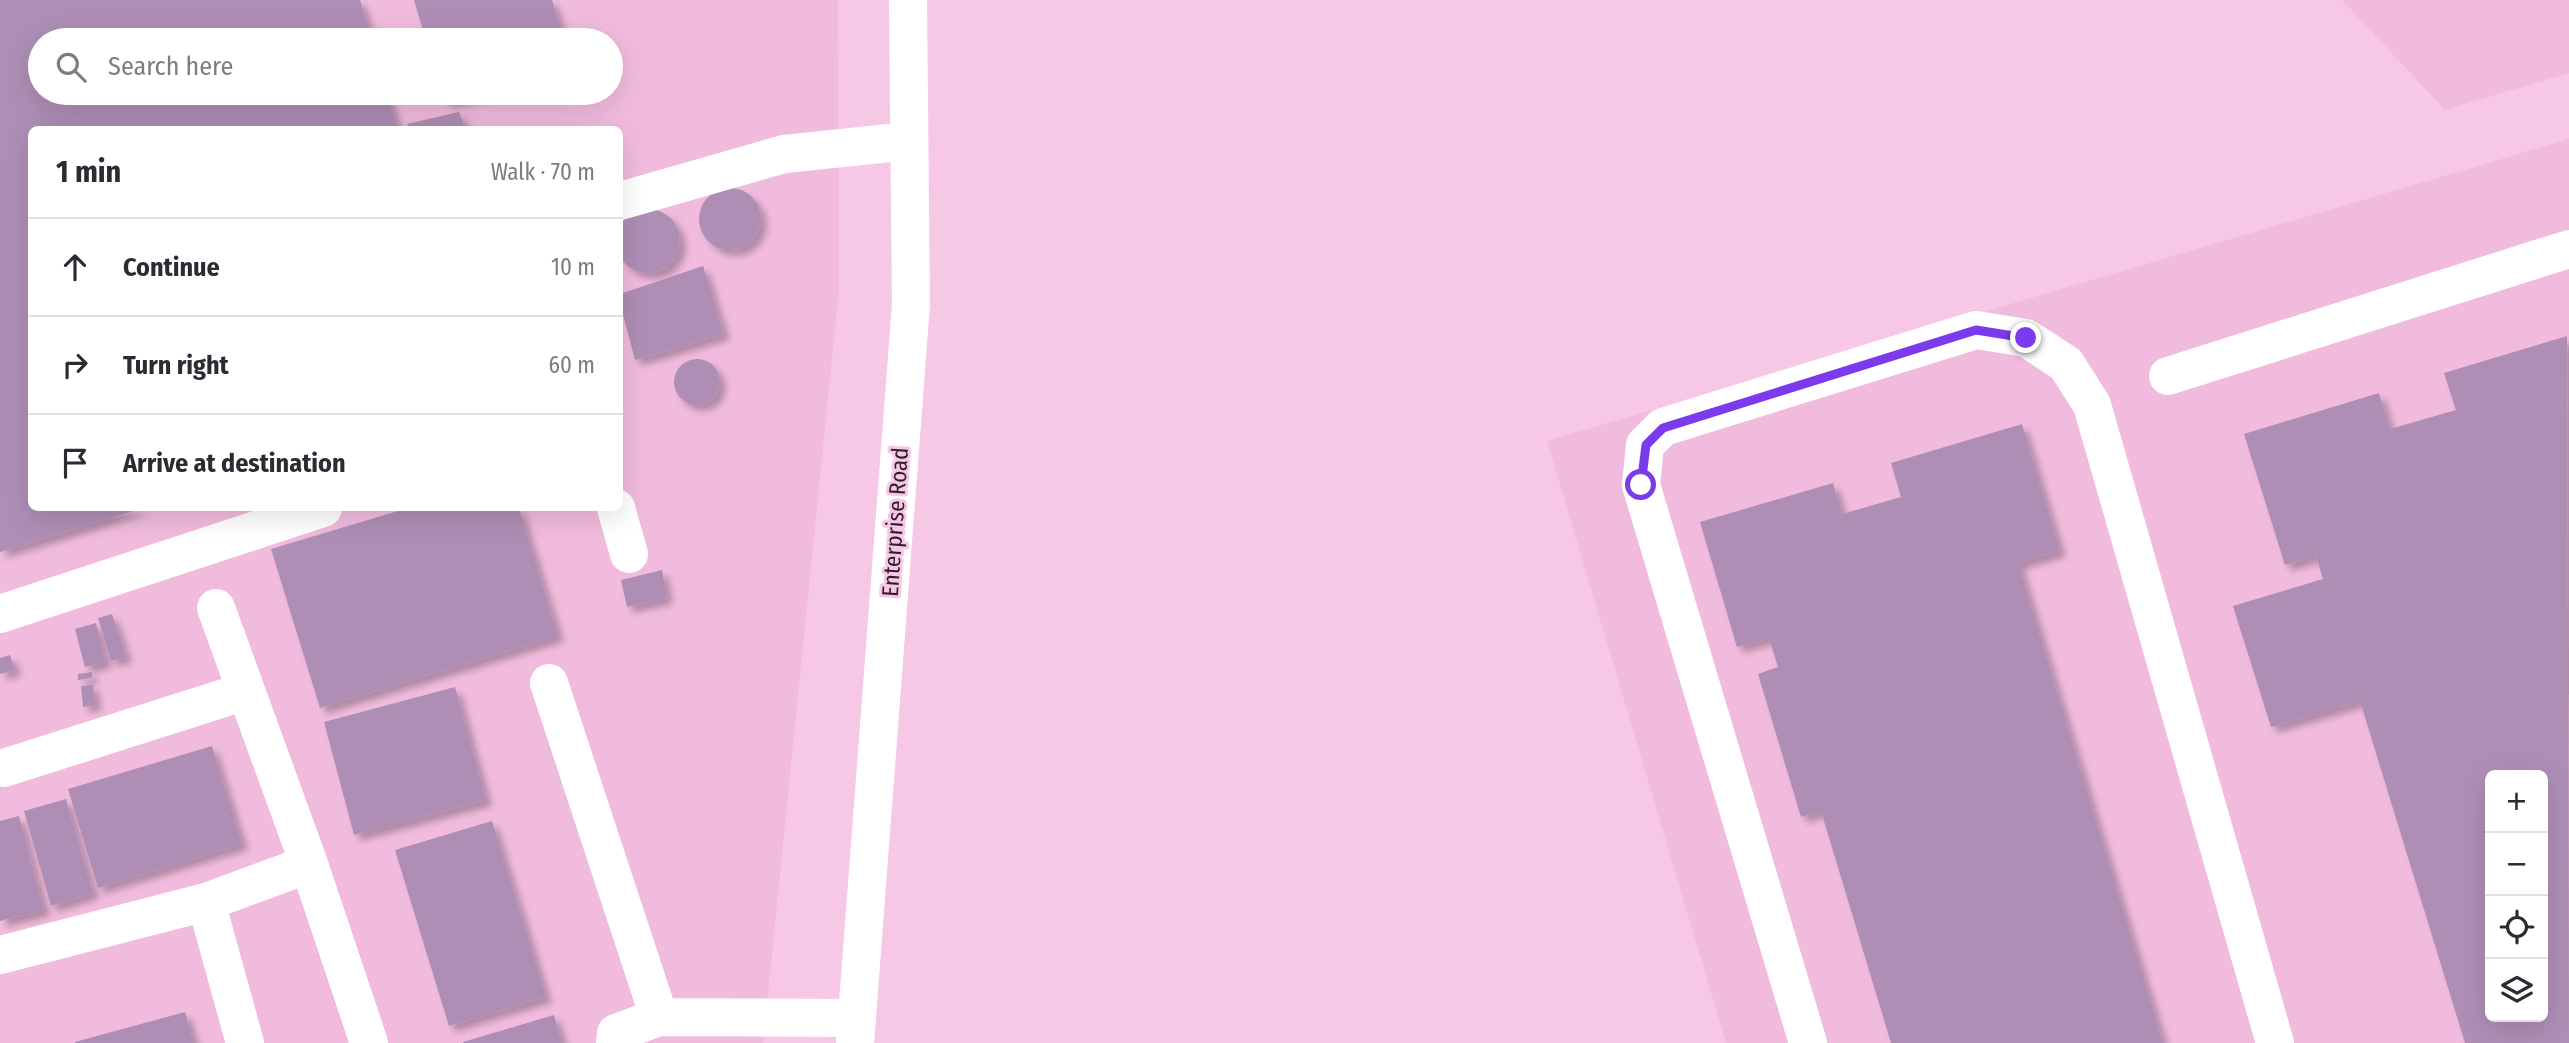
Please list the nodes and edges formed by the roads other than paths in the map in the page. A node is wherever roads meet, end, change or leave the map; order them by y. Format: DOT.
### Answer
graph roads {
  1 [pos="908,0"];
  2 [pos="909,141"];
  3 [pos="623,200"];
  4 [pos="2569,250"];
  5 [pos="2168,376"];
  6 [pos="314,511"];
  7 [pos="617,511"];
  8 [pos="629,554"];
  9 [pos="216,608"];
  10 [pos="0,614"];
  11 [pos="549,683"];
  12 [pos="246,691"];
  13 [pos="4,768"];
  14 [pos="309,864"];
  15 [pos="206,902"];
  16 [pos="0,955"];
  17 [pos="659,1017"];
  18 [pos="856,1031"];
  19 [pos="245,1043"];
  20 [pos="369,1043"];
  21 [pos="615,1043"];
  22 [pos="1808,1043"];
  23 [pos="2275,1043"];
  1 -- 2 [label="main road, Enterprise Road"];
  2 -- 3 [label="main road"];
  2 -- 18 [label="main road, Enterprise Road"];
  4 -- 5 [label="main road"];
  6 -- 10 [label="main road"];
  7 -- 8 [label="main road"];
  9 -- 12 [label="main road"];
  11 -- 17 [label="main road"];
  12 -- 13 [label="main road"];
  12 -- 14 [label="main road"];
  14 -- 15 [label="main road"];
  14 -- 20 [label="main road"];
  15 -- 16 [label="main road"];
  15 -- 19 [label="main road"];
  17 -- 18 [label="main road"];
  17 -- 21 [label="main road"];
  22 -- 23 [label="main road"];
}
